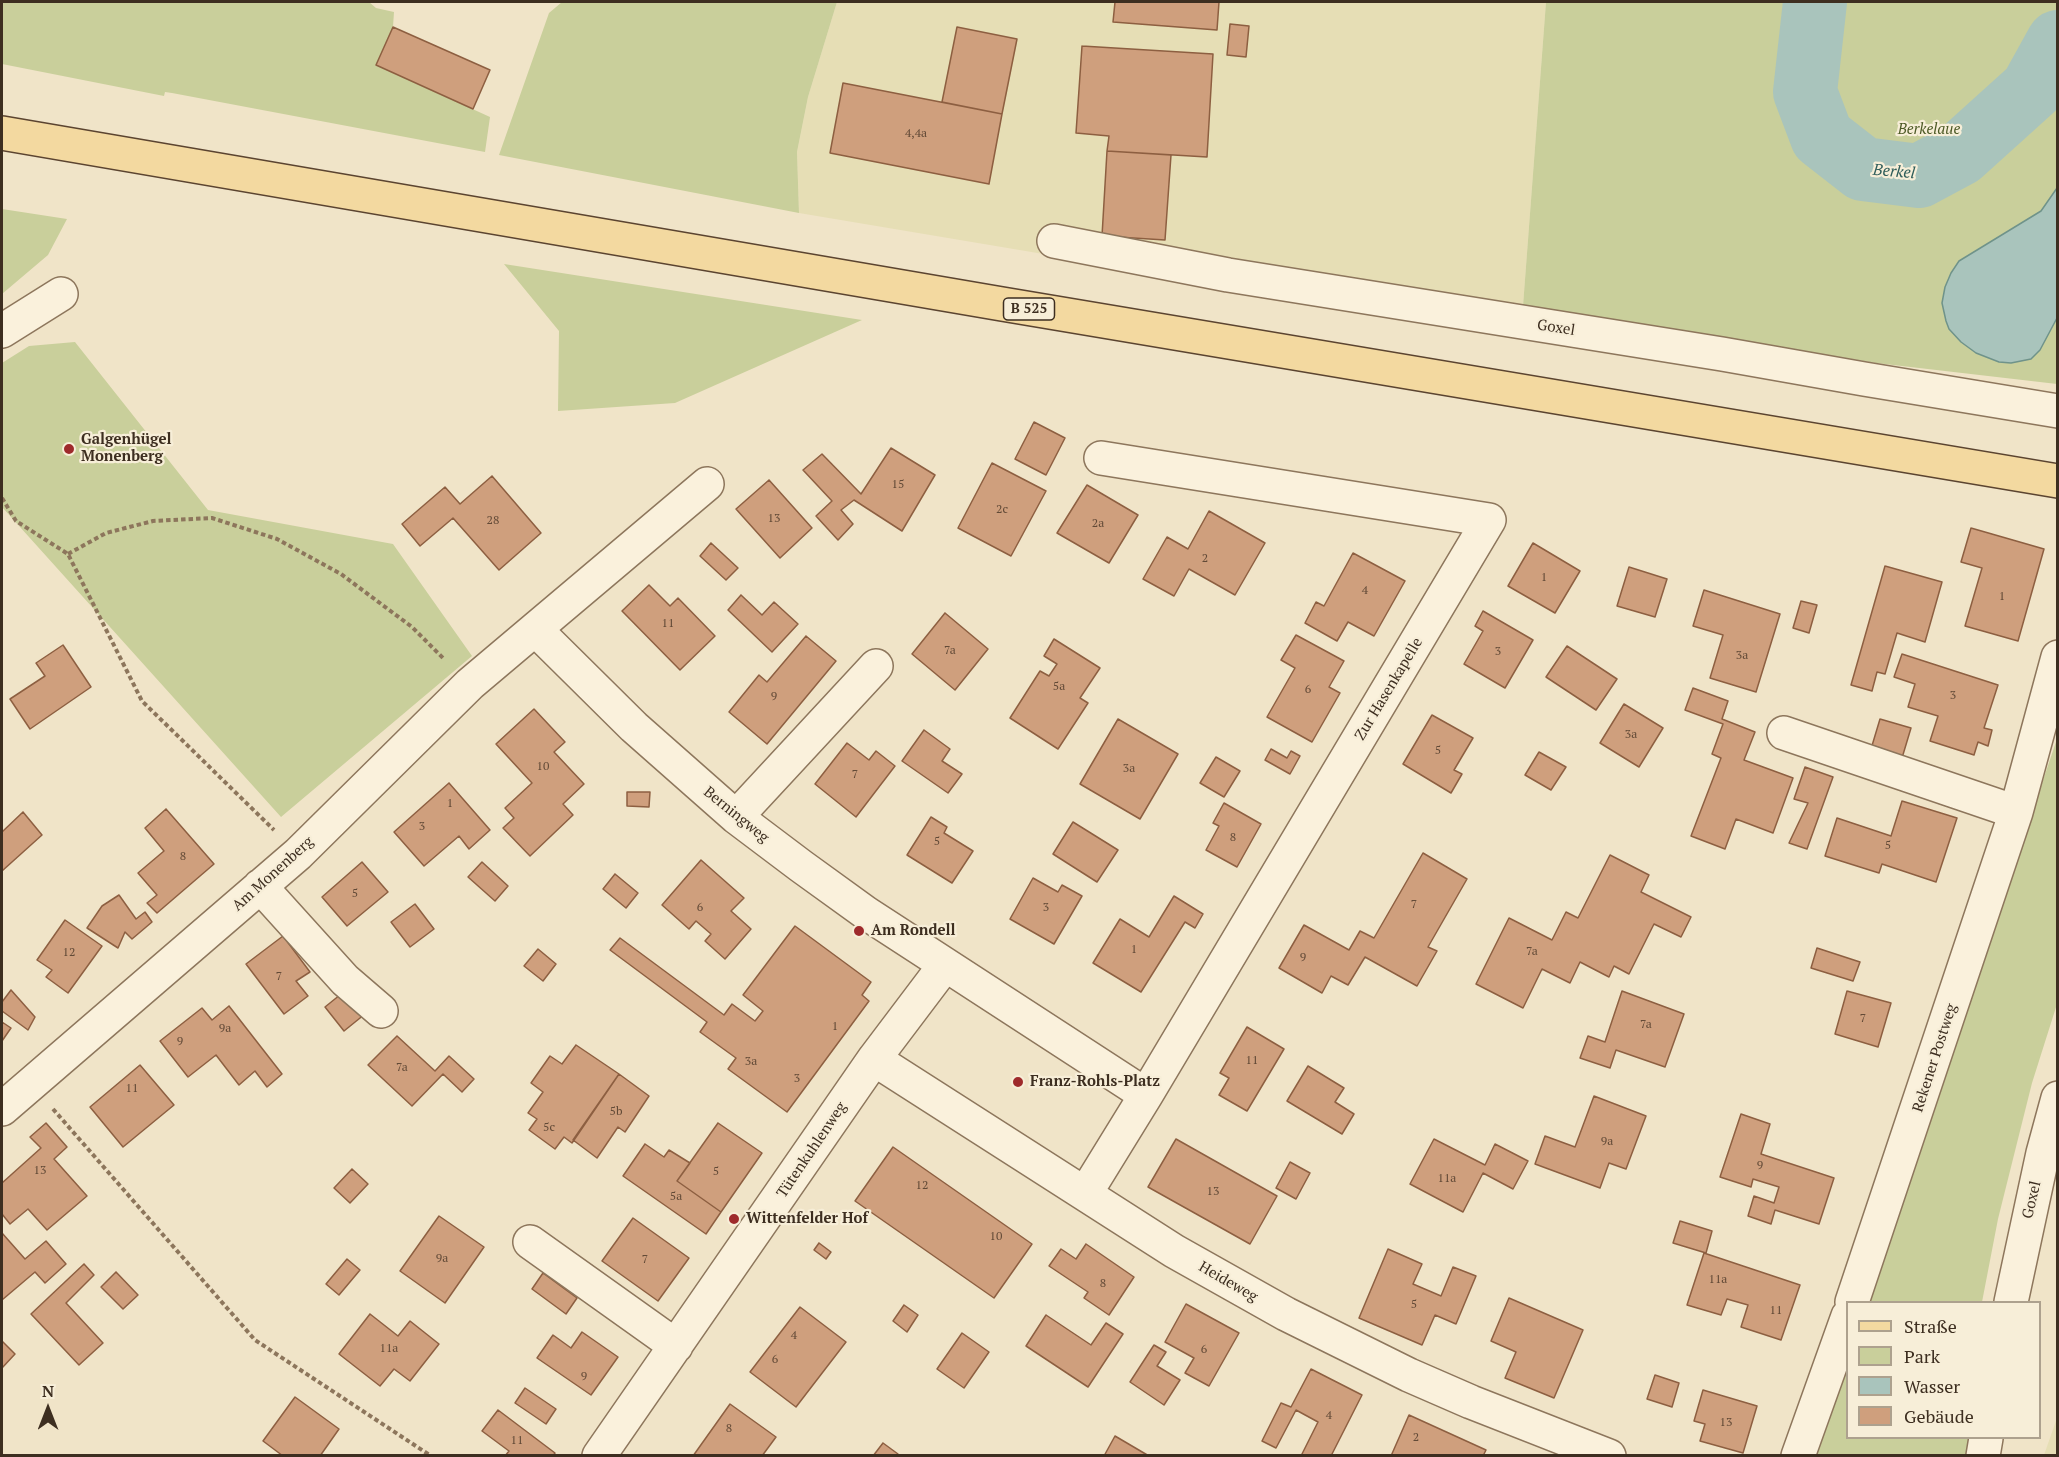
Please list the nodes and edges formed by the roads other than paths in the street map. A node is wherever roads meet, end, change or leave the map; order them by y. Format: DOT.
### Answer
graph roads {
  1 [pos="2,133"];
  2 [pos="1054,241"];
  3 [pos="61,294"];
  4 [pos="2,331"];
  5 [pos="2058,411"];
  6 [pos="1101,458"];
  7 [pos="2058,481"];
  8 [pos="707,484"];
  9 [pos="536,630"];
  10 [pos="2058,657"];
  11 [pos="876,666"];
  12 [pos="1784,733"];
  13 [pos="2016,812"];
  14 [pos="736,817"];
  15 [pos="260,886"];
  16 [pos="945,965"];
  17 [pos="381,1011"];
  18 [pos="874,1059"];
  19 [pos="1146,1095"];
  20 [pos="2058,1098"];
  21 [pos="2,1110"];
  22 [pos="1085,1194"];
  23 [pos="530,1242"];
  24 [pos="1852,1301"];
  25 [pos="2011,1301"];
  26 [pos="1846,1322"];
  27 [pos="676,1346"];
  28 [pos="1986,1439"];
  29 [pos="599,1455"];
  30 [pos="1609,1455"];
  31 [pos="1798,1455"];
  32 [pos="1983,1455"];
  1 -- 7 [label="main road, B 525"];
  2 -- 5 [label="street, Goxel"];
  3 -- 4 [label="street"];
  6 -- 19 [label="street, Zur Hasenkapelle"];
  8 -- 9 [label="street"];
  9 -- 14 [label="street, Berningweg"];
  9 -- 15 [label="street, Am Monenberg"];
  10 -- 13 [label="street, Rekener Postweg"];
  11 -- 14 [label="street"];
  12 -- 13 [label="street"];
  13 -- 24 [label="street, Rekener Postweg"];
  14 -- 16 [label="street, Berningweg"];
  15 -- 17 [label="street"];
  15 -- 21 [label="street, Am Monenberg"];
  16 -- 18 [label="street, Tütenkuhlenweg"];
  16 -- 19 [label="street, Berningweg"];
  18 -- 22 [label="street, Heideweg"];
  18 -- 27 [label="street, Tütenkuhlenweg"];
  19 -- 22 [label="street, Zur Hasenkapelle"];
  20 -- 25 [label="street, Goxel"];
  22 -- 30 [label="street, Heideweg"];
  23 -- 27 [label="street"];
  26 -- 31 [label="street"];
  27 -- 29 [label="street, Tütenkuhlenweg"];
  28 -- 32 [label="street"];
}
